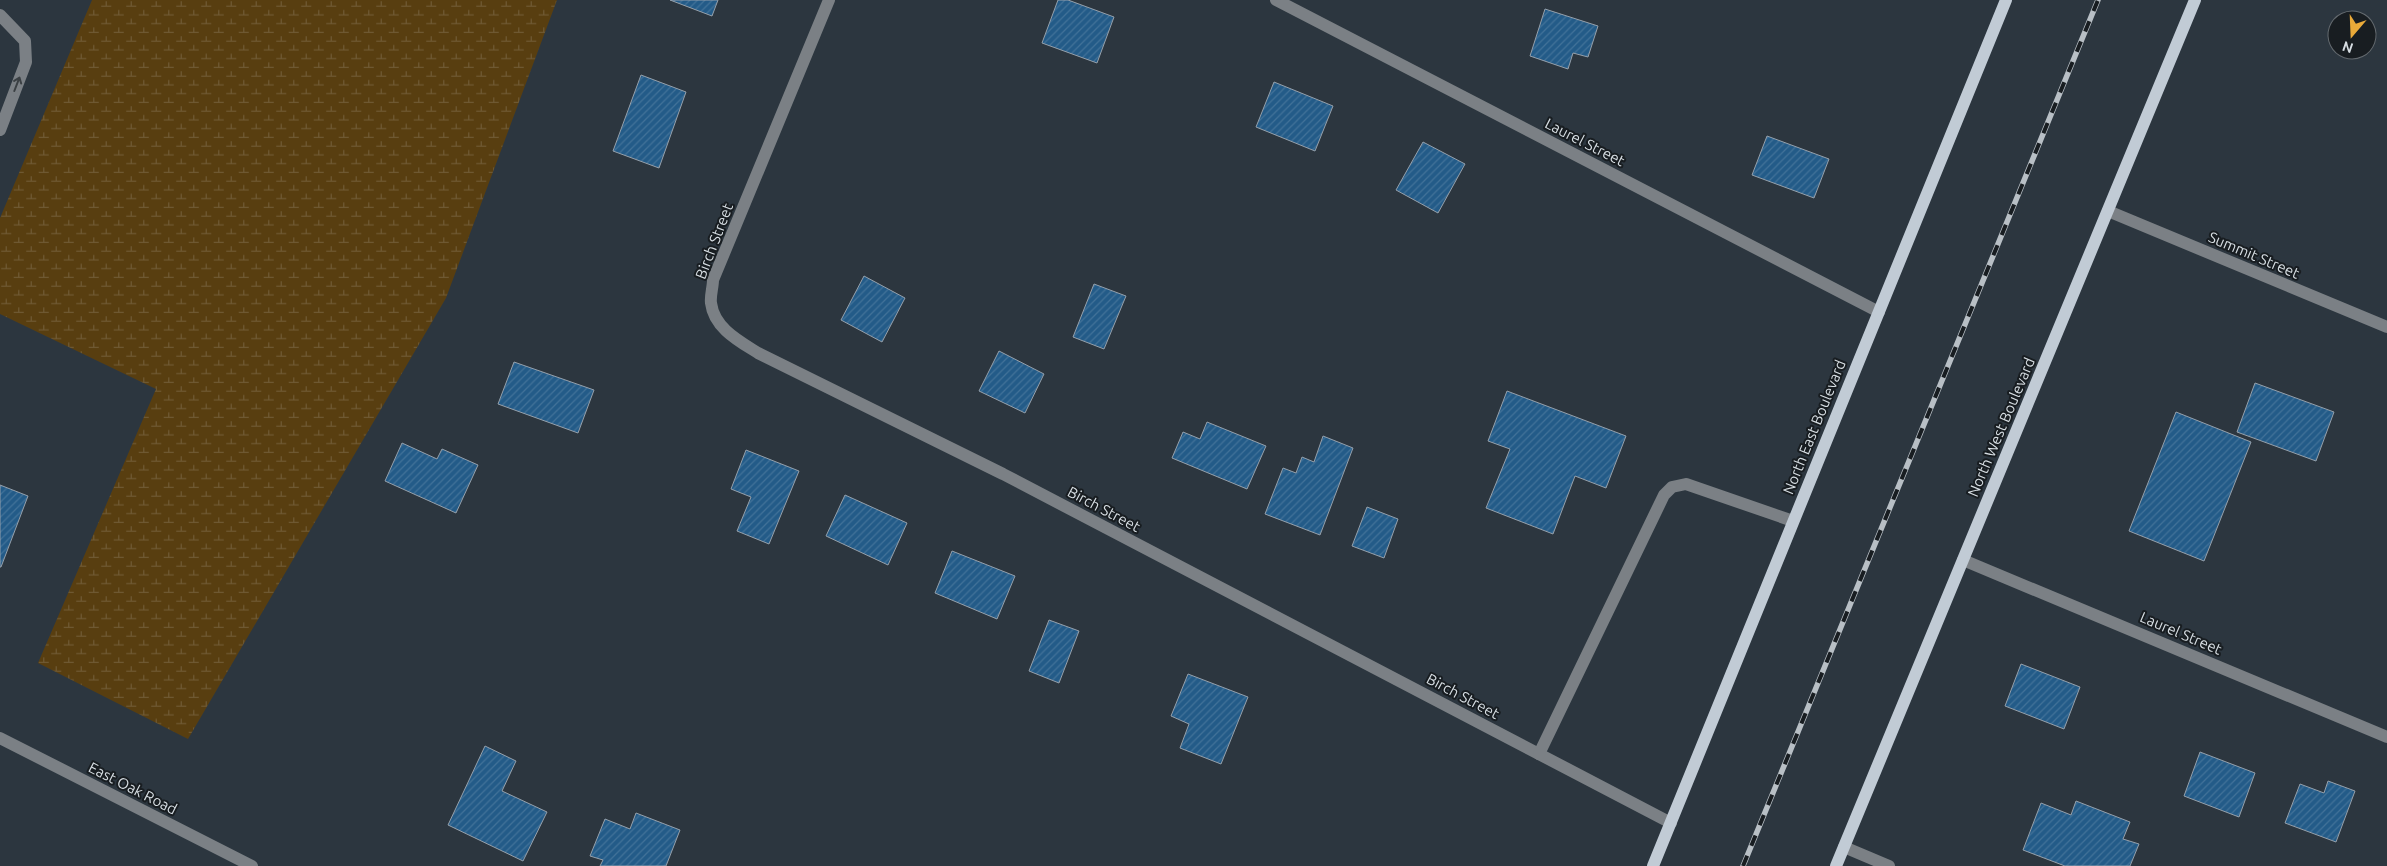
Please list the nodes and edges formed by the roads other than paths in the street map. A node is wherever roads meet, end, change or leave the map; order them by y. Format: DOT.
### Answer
graph roads {
  1 [pos="829,0"];
  2 [pos="1276,0"];
  3 [pos="2006,0"];
  4 [pos="2195,0"];
  5 [pos="0,14"];
  6 [pos="0,130"];
  7 [pos="2108,211"];
  8 [pos="1879,312"];
  9 [pos="2387,327"];
  10 [pos="1794,521"];
  11 [pos="1963,560"];
  12 [pos="2387,737"];
  13 [pos="0,738"];
  14 [pos="1539,754"];
  15 [pos="1671,823"];
  16 [pos="1844,847"];
  17 [pos="252,866"];
  18 [pos="1653,866"];
  19 [pos="1836,866"];
  20 [pos="1889,866"];
  1 -- 14 [label="street, Birch Street"];
  2 -- 8 [label="street, Laurel Street"];
  3 -- 8 [label="main road, North East Boulevard"];
  4 -- 7 [label="main road, North West Boulevard"];
  6 -- 5 [label="street, one-way"];
  7 -- 9 [label="street, Summit Street"];
  7 -- 11 [label="main road, North West Boulevard"];
  8 -- 10 [label="main road, North East Boulevard"];
  10 -- 14 [label="street"];
  10 -- 15 [label="main road, North East Boulevard"];
  11 -- 12 [label="street, Laurel Street"];
  11 -- 16 [label="main road, North West Boulevard"];
  13 -- 17 [label="street, East Oak Road"];
  14 -- 15 [label="street, Birch Street"];
  15 -- 18 [label="main road, North East Boulevard"];
  16 -- 19 [label="main road, North West Boulevard"];
  16 -- 20 [label="street"];
}
